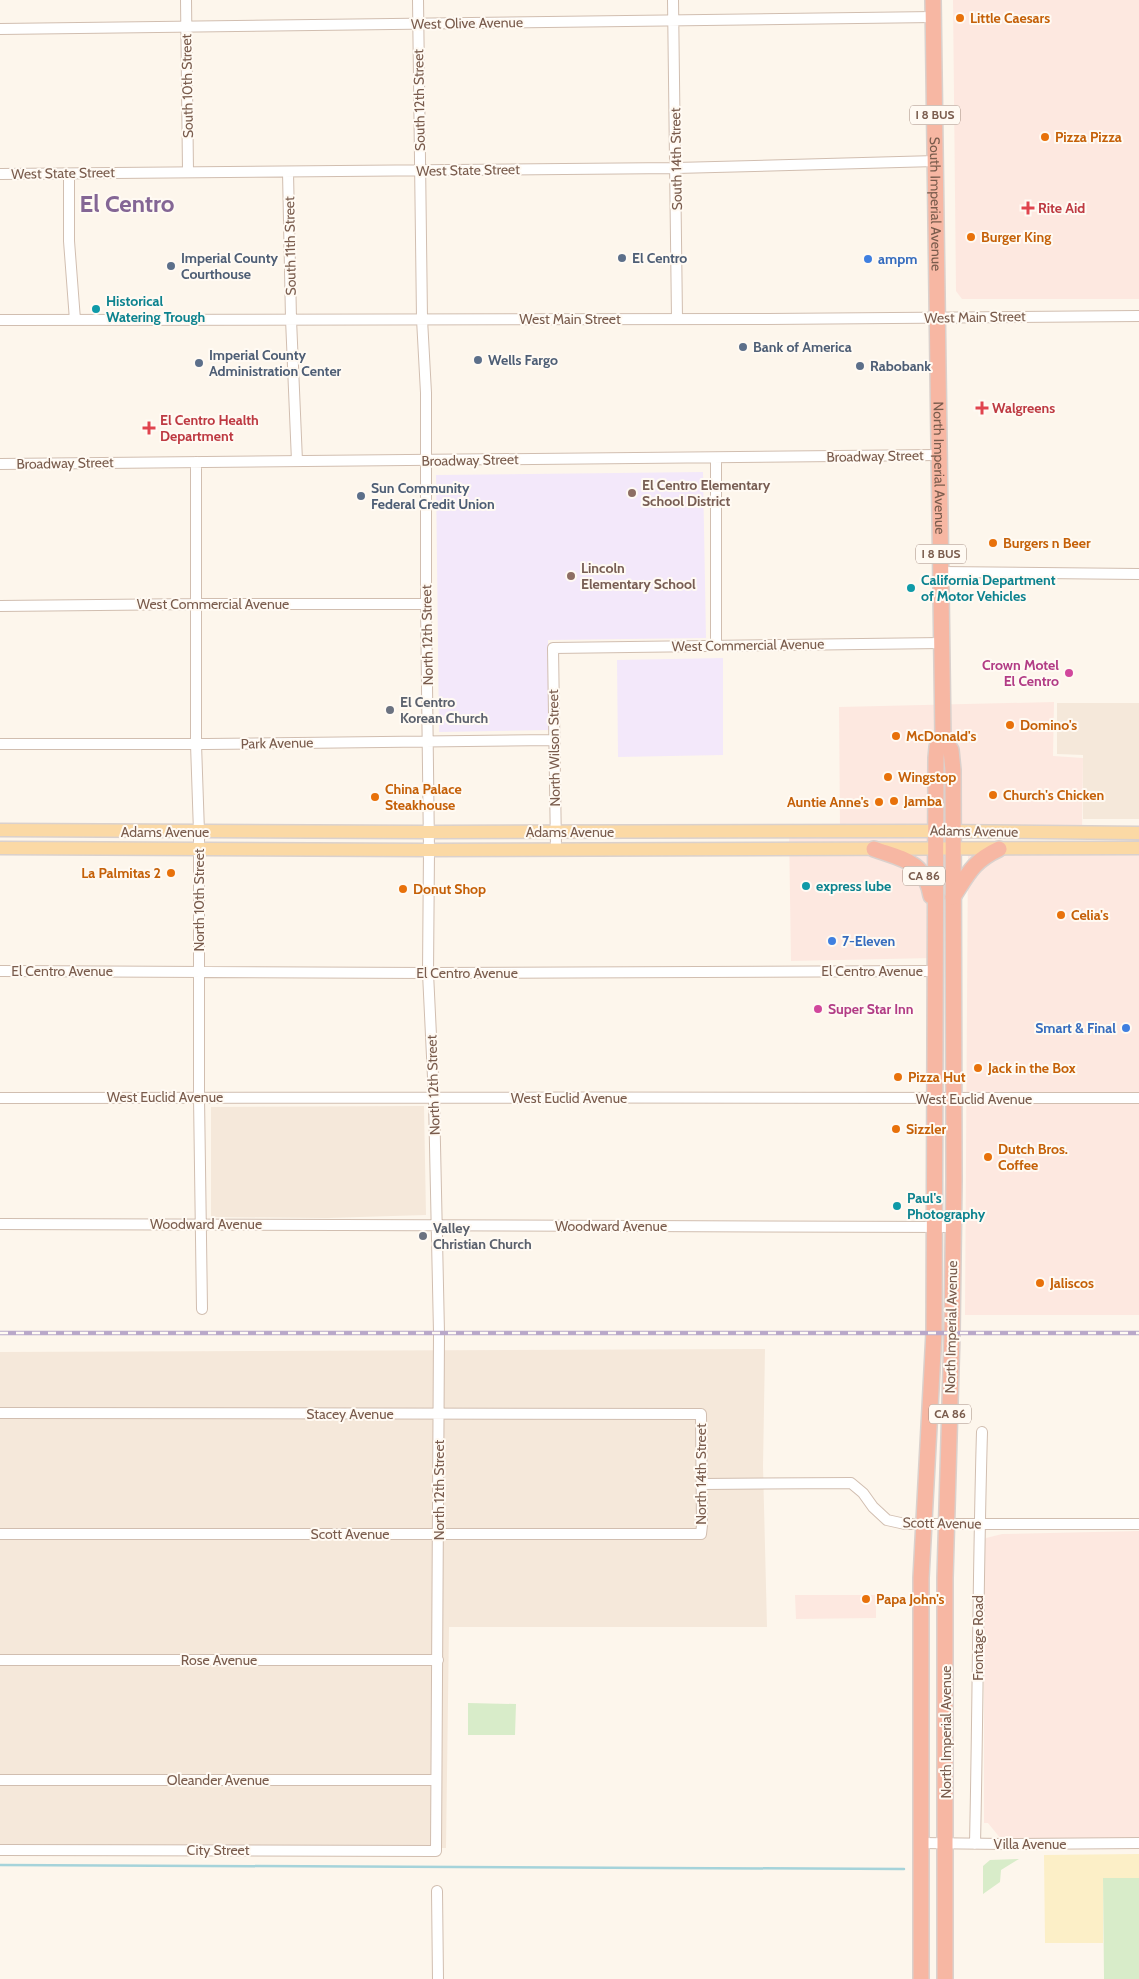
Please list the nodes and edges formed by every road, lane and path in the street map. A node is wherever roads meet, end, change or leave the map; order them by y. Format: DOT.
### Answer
graph roads {
  1 [pos="186,0"];
  2 [pos="418,0"];
  3 [pos="673,0"];
  4 [pos="933,0"];
  5 [pos="934,17"];
  6 [pos="673,20"];
  7 [pos="417,24"];
  8 [pos="186,26"];
  9 [pos="0,29"];
  10 [pos="936,161"];
  11 [pos="676,168"];
  12 [pos="420,170"];
  13 [pos="188,172"];
  14 [pos="288,172"];
  15 [pos="0,174"];
  16 [pos="69,174"];
  17 [pos="1139,316"];
  18 [pos="938,318"];
  19 [pos="422,319"];
  20 [pos="676,319"];
  21 [pos="0,320"];
  22 [pos="75,320"];
  23 [pos="291,320"];
  24 [pos="939,455"];
  25 [pos="716,458"];
  26 [pos="426,460"];
  27 [pos="297,461"];
  28 [pos="196,462"];
  29 [pos="0,464"];
  30 [pos="941,572"];
  31 [pos="1139,574"];
  32 [pos="196,604"];
  33 [pos="426,604"];
  34 [pos="0,606"];
  35 [pos="942,642"];
  36 [pos="716,645"];
  37 [pos="553,648"];
  38 [pos="943,738"];
  39 [pos="553,740"];
  40 [pos="428,742"];
  41 [pos="0,744"];
  42 [pos="196,744"];
  43 [pos="0,830"];
  44 [pos="936,830"];
  45 [pos="953,831"];
  46 [pos="199,832"];
  47 [pos="429,832"];
  48 [pos="555,832"];
  49 [pos="1139,833"];
  50 [pos="1139,841"];
  51 [pos="0,848"];
  52 [pos="198,848"];
  53 [pos="556,848"];
  54 [pos="1139,848"];
  55 [pos="874,849"];
  56 [pos="936,849"];
  57 [pos="953,849"];
  58 [pos="999,849"];
  59 [pos="1099,849"];
  60 [pos="429,850"];
  61 [pos="952,899"];
  62 [pos="934,934"];
  63 [pos="0,971"];
  64 [pos="199,971"];
  65 [pos="934,972"];
  66 [pos="428,973"];
  67 [pos="199,1097"];
  68 [pos="0,1098"];
  69 [pos="434,1098"];
  70 [pos="1139,1098"];
  71 [pos="934,1099"];
  72 [pos="953,1099"];
  73 [pos="0,1224"];
  74 [pos="202,1224"];
  75 [pos="437,1226"];
  76 [pos="935,1226"];
  77 [pos="952,1226"];
  78 [pos="202,1309"];
  79 [pos="0,1413"];
  80 [pos="439,1414"];
  81 [pos="701,1414"];
  82 [pos="982,1432"];
  83 [pos="702,1484"];
  84 [pos="924,1524"];
  85 [pos="947,1524"];
  86 [pos="979,1524"];
  87 [pos="1139,1524"];
  88 [pos="0,1534"];
  89 [pos="438,1534"];
  90 [pos="701,1534"];
  91 [pos="0,1660"];
  92 [pos="438,1660"];
  93 [pos="0,1780"];
  94 [pos="436,1780"];
  95 [pos="920,1842"];
  96 [pos="946,1843"];
  97 [pos="1139,1843"];
  98 [pos="975,1844"];
  99 [pos="0,1850"];
  100 [pos="436,1850"];
  101 [pos="437,1891"];
  102 [pos="438,1979"];
  103 [pos="921,1979"];
  104 [pos="945,1979"];
  1 -- 8 [label="street, South 10th Street"];
  2 -- 7 [label="street, South 12th Street"];
  3 -- 6 [label="street, South 14th Street"];
  4 -- 5 [label="highway, South Imperial Avenue / I 8 BUS"];
  5 -- 6 [label="street, West Olive Avenue"];
  5 -- 10 [label="highway, South Imperial Avenue / I 8 BUS"];
  6 -- 7 [label="street, West Olive Avenue"];
  6 -- 11 [label="street, South 14th Street"];
  7 -- 8 [label="street, West Olive Avenue"];
  7 -- 12 [label="street, South 12th Street"];
  8 -- 9 [label="street, West Olive Avenue"];
  8 -- 13 [label="street, South 10th Street"];
  10 -- 11 [label="street, West State Street"];
  10 -- 18 [label="highway, South Imperial Avenue / I 8 BUS"];
  11 -- 12 [label="street, West State Street"];
  11 -- 20 [label="street, South 14th Street"];
  12 -- 14 [label="street, West State Street"];
  12 -- 19 [label="street, South 12th Street"];
  13 -- 14 [label="street, West State Street"];
  13 -- 16 [label="street, West State Street"];
  14 -- 23 [label="street, South 11th Street"];
  15 -- 16 [label="street, West State Street"];
  16 -- 22 [label="street"];
  17 -- 18 [label="street, West Main Street"];
  18 -- 20 [label="street, West Main Street"];
  18 -- 24 [label="highway, North Imperial Avenue / I 8 BUS"];
  19 -- 20 [label="street, West Main Street"];
  19 -- 23 [label="street, West Main Street"];
  19 -- 26 [label="street, North 12th Street"];
  21 -- 22 [label="street, West Main Street"];
  22 -- 23 [label="street, West Main Street"];
  23 -- 27 [label="street, South 11th Street"];
  24 -- 25 [label="street, Broadway Street"];
  24 -- 30 [label="highway, North Imperial Avenue / I 8 BUS"];
  25 -- 26 [label="street, Broadway Street"];
  25 -- 36 [label="street"];
  26 -- 27 [label="street, Broadway Street"];
  26 -- 33 [label="street, North 12th Street"];
  27 -- 28 [label="street, Broadway Street"];
  28 -- 29 [label="street, Broadway Street"];
  28 -- 32 [label="street, North 10th Street"];
  30 -- 31 [label="street"];
  30 -- 35 [label="highway, North Imperial Avenue / I 8 BUS"];
  32 -- 33 [label="street, West Commercial Avenue"];
  32 -- 34 [label="street, West Commercial Avenue"];
  32 -- 42 [label="street, North 10th Street"];
  33 -- 40 [label="street, North 12th Street"];
  35 -- 36 [label="street, West Commercial Avenue"];
  35 -- 38 [label="highway, North Imperial Avenue / I 8 BUS"];
  36 -- 37 [label="street, West Commercial Avenue"];
  37 -- 39 [label="street, North Wilson Street"];
  38 -- 44 [label="highway, North Imperial Avenue / I 8 BUS"];
  38 -- 45 [label="highway, North Imperial Avenue / I 8 BUS"];
  39 -- 40 [label="street, Park Avenue"];
  39 -- 48 [label="street, North Wilson Street"];
  40 -- 42 [label="street, Park Avenue"];
  40 -- 47 [label="street, North 12th Street"];
  41 -- 42 [label="street, Park Avenue"];
  42 -- 46 [label="street, North 10th Street"];
  43 -- 46 [label="main road, Adams Avenue"];
  44 -- 45 [label="main road, Adams Avenue"];
  44 -- 48 [label="main road, Adams Avenue"];
  44 -- 56 [label="highway, North Imperial Avenue"];
  45 -- 49 [label="main road, Adams Avenue"];
  45 -- 57 [label="highway, North Imperial Avenue / I 8 BUS"];
  46 -- 47 [label="main road, Adams Avenue"];
  46 -- 52 [label="street, North 10th Street"];
  47 -- 48 [label="main road, Adams Avenue"];
  47 -- 60 [label="street, North 12th Street"];
  48 -- 53 [label="street, North Wilson Street"];
  50 -- 59 [label="main road"];
  51 -- 52 [label="main road, Adams Avenue"];
  52 -- 60 [label="main road, Adams Avenue"];
  52 -- 64 [label="street, North 10th Street"];
  53 -- 55 [label="main road, Adams Avenue"];
  53 -- 60 [label="main road, Adams Avenue"];
  54 -- 59 [label="main road, Adams Avenue"];
  55 -- 56 [label="main road, Adams Avenue"];
  55 -- 62 [label="highway, CA 86"];
  56 -- 57 [label="main road, Adams Avenue"];
  56 -- 62 [label="highway, North Imperial Avenue"];
  57 -- 58 [label="main road, Adams Avenue"];
  57 -- 61 [label="highway, North Imperial Avenue / CA 86"];
  58 -- 59 [label="main road, Adams Avenue"];
  58 -- 61 [label="highway"];
  60 -- 66 [label="street, North 12th Street"];
  61 -- 72 [label="highway, North Imperial Avenue / CA 86"];
  62 -- 65 [label="highway, North Imperial Avenue / CA 86"];
  63 -- 64 [label="street, El Centro Avenue"];
  64 -- 66 [label="street, El Centro Avenue"];
  64 -- 67 [label="street, North 10th Street"];
  65 -- 66 [label="street, El Centro Avenue"];
  65 -- 71 [label="highway, North Imperial Avenue / CA 86"];
  66 -- 69 [label="street, North 12th Street"];
  67 -- 68 [label="street, West Euclid Avenue"];
  67 -- 69 [label="street, West Euclid Avenue"];
  67 -- 74 [label="street, North 10th Street"];
  69 -- 71 [label="street, West Euclid Avenue"];
  69 -- 75 [label="street, North 12th Street"];
  70 -- 72 [label="street, West Euclid Avenue"];
  71 -- 72 [label="street, West Euclid Avenue"];
  71 -- 76 [label="highway, North Imperial Avenue / CA 86"];
  72 -- 77 [label="highway, North Imperial Avenue / CA 86"];
  73 -- 74 [label="street, Woodward Avenue"];
  74 -- 75 [label="street, Woodward Avenue"];
  74 -- 78 [label="street, North 10th Street"];
  75 -- 76 [label="street, Woodward Avenue"];
  75 -- 80 [label="street, North 12th Street"];
  76 -- 77 [label="street, Woodward Avenue"];
  76 -- 84 [label="highway, North Imperial Avenue / CA 86"];
  77 -- 85 [label="highway, North Imperial Avenue / CA 86"];
  79 -- 80 [label="street, Stacey Avenue"];
  80 -- 81 [label="street, Stacey Avenue"];
  80 -- 89 [label="street, North 12th Street"];
  81 -- 83 [label="street, North 14th Street"];
  82 -- 86 [label="street, Frontage Road"];
  83 -- 84 [label="street, Scott Avenue"];
  83 -- 90 [label="street, North 14th Street"];
  84 -- 85 [label="street, Scott Avenue"];
  84 -- 95 [label="highway, North Imperial Avenue / CA 86"];
  85 -- 86 [label="street, Scott Avenue"];
  85 -- 96 [label="highway, North Imperial Avenue / CA 86"];
  86 -- 87 [label="street, Scott Avenue"];
  86 -- 98 [label="street, Frontage Road"];
  88 -- 89 [label="street, Scott Avenue"];
  89 -- 90 [label="street, Scott Avenue"];
  89 -- 92 [label="street, North 12th Street"];
  91 -- 92 [label="street, Rose Avenue"];
  92 -- 94 [label="street, North 12th Street"];
  93 -- 94 [label="street, Oleander Avenue"];
  94 -- 100 [label="street, North 12th Street"];
  95 -- 96 [label="street, Villa Avenue"];
  95 -- 103 [label="highway, North Imperial Avenue / CA 86"];
  96 -- 98 [label="street, Villa Avenue"];
  96 -- 104 [label="highway, North Imperial Avenue / CA 86"];
  97 -- 98 [label="street, Villa Avenue"];
  99 -- 100 [label="street, City Street"];
  101 -- 102 [label="street"];
}
